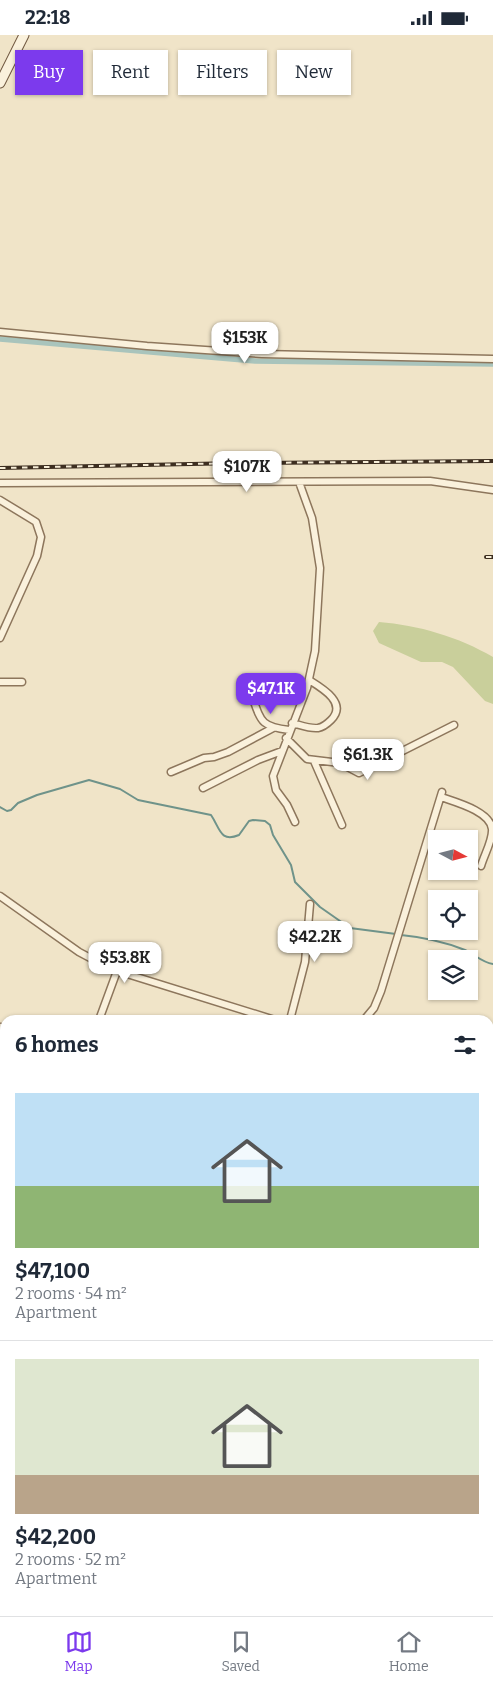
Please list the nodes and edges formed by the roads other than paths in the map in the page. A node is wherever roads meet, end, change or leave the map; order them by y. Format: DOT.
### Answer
graph roads {
  1 [pos="24,35"];
  2 [pos="0,83"];
  3 [pos="0,332"];
  4 [pos="493,359"];
  5 [pos="299,482"];
  6 [pos="0,483"];
  7 [pos="493,490"];
  8 [pos="0,501"];
  9 [pos="0,638"];
  10 [pos="0,674"];
  11 [pos="309,680"];
  12 [pos="2,682"];
  13 [pos="22,682"];
  14 [pos="253,698"];
  15 [pos="454,725"];
  16 [pos="290,727"];
  17 [pos="273,728"];
  18 [pos="286,738"];
  19 [pos="282,751"];
  20 [pos="314,761"];
  21 [pos="171,772"];
  22 [pos="204,788"];
  23 [pos="295,822"];
  24 [pos="342,825"];
  25 [pos="481,866"];
  26 [pos="0,896"];
  27 [pos="310,904"];
  28 [pos="117,971"];
  29 [pos="101,1015"];
  30 [pos="259,1015"];
  31 [pos="291,1015"];
  32 [pos="368,1015"];
  1 -- 2 [label="main road"];
  3 -- 4 [label="street"];
  5 -- 6 [label="street"];
  5 -- 7 [label="street"];
  5 -- 11 [label="street"];
  8 -- 9 [label="street"];
  10 -- 12 [label="street"];
  11 -- 16 [label="street"];
  11 -- 16 [label="street"];
  12 -- 13 [label="street"];
  14 -- 17 [label="street"];
  15 -- 20 [label="street"];
  16 -- 17 [label="street"];
  16 -- 18 [label="street"];
  17 -- 21 [label="street"];
  18 -- 19 [label="street"];
  18 -- 20 [label="street"];
  19 -- 22 [label="street"];
  19 -- 23 [label="street"];
  20 -- 24 [label="street"];
  25 -- 32 [label="street"];
  26 -- 28 [label="street"];
  27 -- 31 [label="street"];
  28 -- 29 [label="street"];
  28 -- 30 [label="street"];
}
